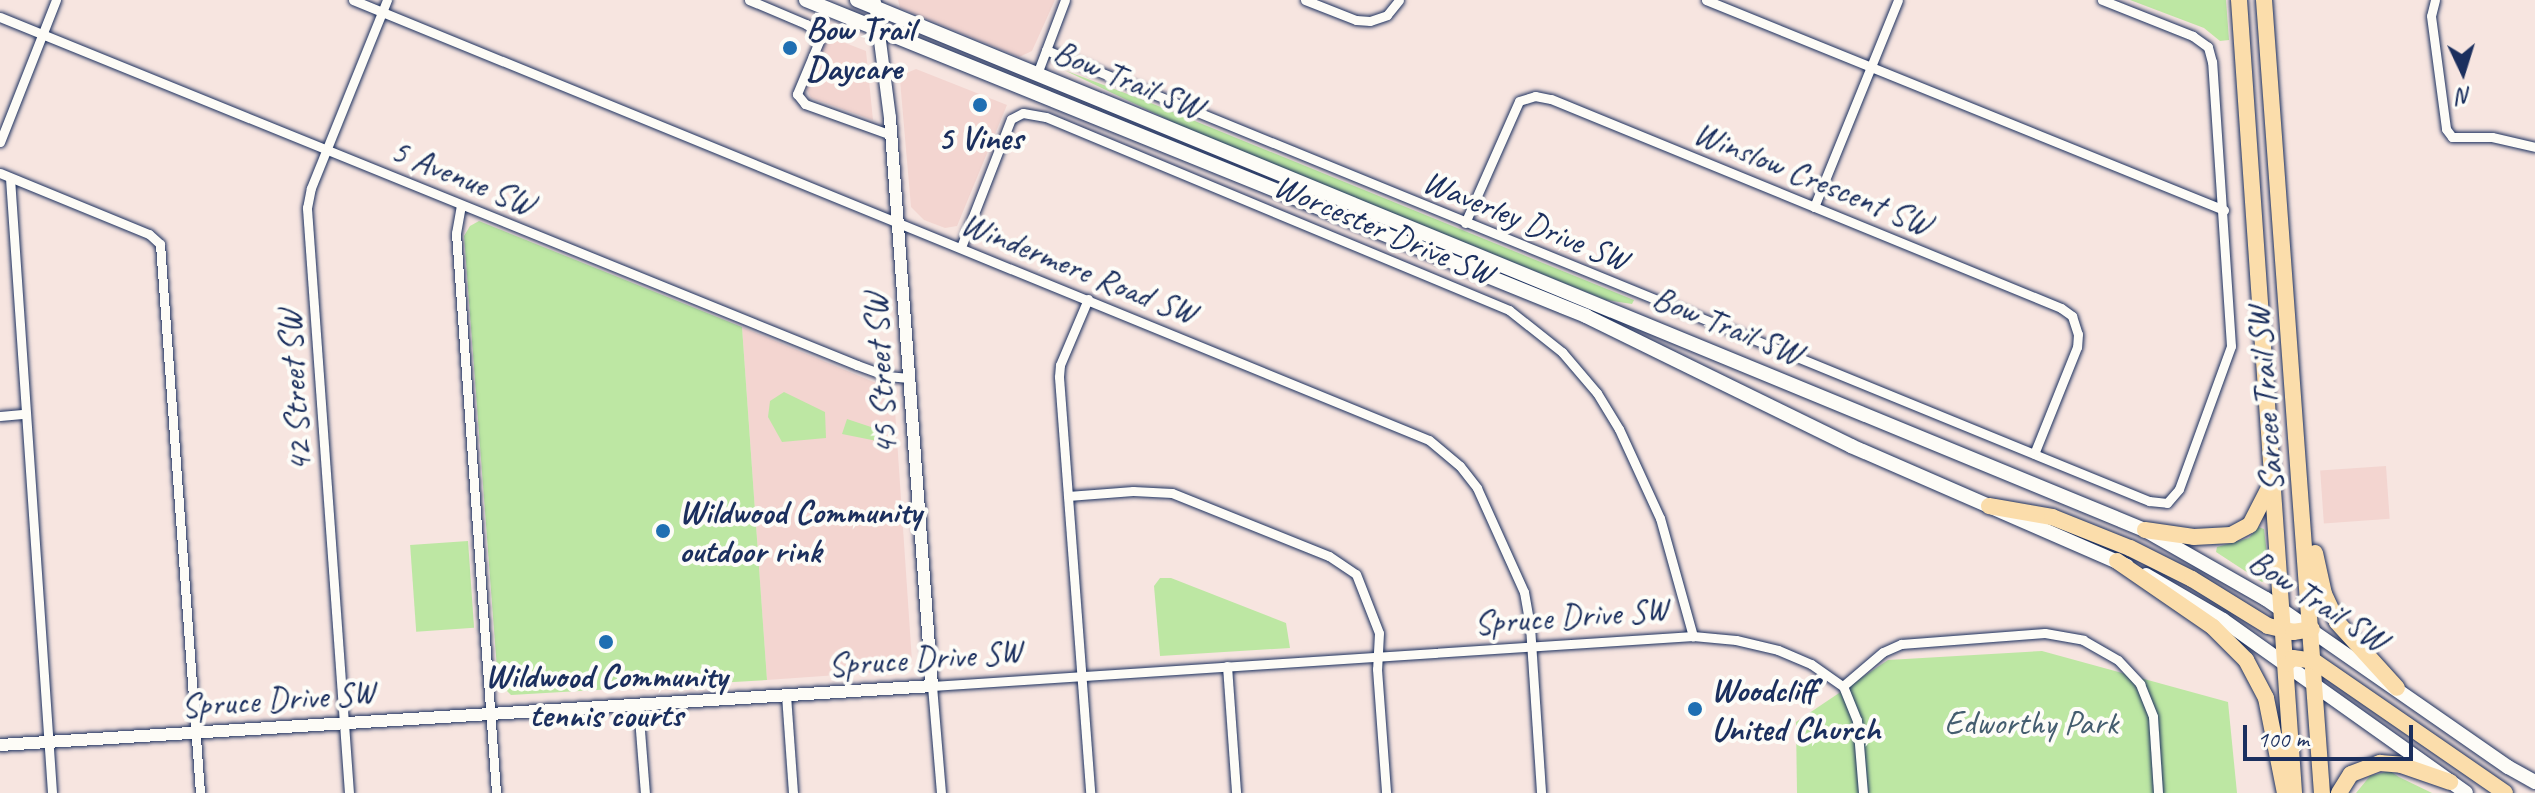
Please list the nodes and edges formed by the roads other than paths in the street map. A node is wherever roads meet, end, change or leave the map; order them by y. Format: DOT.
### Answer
graph roads {
  1 [pos="56,0"];
  2 [pos="353,0"];
  3 [pos="387,0"];
  4 [pos="749,0"];
  5 [pos="806,0"];
  6 [pos="857,0"];
  7 [pos="1065,0"];
  8 [pos="1305,0"];
  9 [pos="1399,0"];
  10 [pos="1706,0"];
  11 [pos="1898,0"];
  12 [pos="2102,0"];
  13 [pos="2239,0"];
  14 [pos="2264,0"];
  15 [pos="2435,0"];
  16 [pos="875,4"];
  17 [pos="383,12"];
  18 [pos="0,17"];
  19 [pos="879,30"];
  20 [pos="41,34"];
  21 [pos="1046,50"];
  22 [pos="1872,67"];
  23 [pos="1037,74"];
  24 [pos="891,135"];
  25 [pos="0,142"];
  26 [pos="2535,147"];
  27 [pos="326,150"];
  28 [pos="5,176"];
  29 [pos="461,205"];
  30 [pos="1814,207"];
  31 [pos="2224,210"];
  32 [pos="898,222"];
  33 [pos="1465,223"];
  34 [pos="961,247"];
  35 [pos="1088,299"];
  36 [pos="1759,371"];
  37 [pos="909,378"];
  38 [pos="1744,390"];
  39 [pos="25,414"];
  40 [pos="0,416"];
  41 [pos="2034,454"];
  42 [pos="2273,479"];
  43 [pos="1068,496"];
  44 [pos="1989,506"];
  45 [pos="2304,514"];
  46 [pos="2145,530"];
  47 [pos="2117,561"];
  48 [pos="2282,610"];
  49 [pos="2312,629"];
  50 [pos="2284,631"];
  51 [pos="1693,636"];
  52 [pos="1531,647"];
  53 [pos="1378,656"];
  54 [pos="2314,661"];
  55 [pos="2286,664"];
  56 [pos="1227,666"];
  57 [pos="1082,676"];
  58 [pos="932,686"];
  59 [pos="1843,686"];
  60 [pos="2315,687"];
  61 [pos="2397,688"];
  62 [pos="786,695"];
  63 [pos="638,705"];
  64 [pos="491,714"];
  65 [pos="344,722"];
  66 [pos="196,732"];
  67 [pos="48,741"];
  68 [pos="0,745"];
  69 [pos="2508,767"];
  70 [pos="2535,774"];
  71 [pos="2450,782"];
  72 [pos="2535,782"];
  73 [pos="52,793"];
  74 [pos="200,793"];
  75 [pos="349,793"];
  76 [pos="496,793"];
  77 [pos="645,793"];
  78 [pos="793,793"];
  79 [pos="941,793"];
  80 [pos="1090,793"];
  81 [pos="1236,793"];
  82 [pos="1386,793"];
  83 [pos="1541,793"];
  84 [pos="1863,793"];
  85 [pos="2158,793"];
  86 [pos="2285,793"];
  87 [pos="2294,793"];
  88 [pos="2322,793"];
  89 [pos="2339,793"];
  90 [pos="2466,793"];
  91 [pos="2505,793"];
  1 -- 20 [label="street"];
  2 -- 17 [label="street, Windermere Road SW"];
  3 -- 17 [label="street, 42 Street SW"];
  4 -- 24 [label="street"];
  5 -- 19 [label="main road, Bow Trail SW"];
  6 -- 16 [label="main road, Bow Trail SW"];
  7 -- 21 [label="street"];
  8 -- 9 [label="street"];
  10 -- 22 [label="street"];
  11 -- 22 [label="street"];
  12 -- 31 [label="street"];
  13 -- 42 [label="highway, Sarcee Trail SW"];
  14 -- 45 [label="highway, Sarcee Trail SW"];
  15 -- 26 [label="street"];
  16 -- 19 [label="street, 45 Street SW"];
  16 -- 23 [label="main road, Bow Trail SW"];
  17 -- 27 [label="street, 42 Street SW"];
  17 -- 32 [label="street, Windermere Road SW"];
  18 -- 20 [label="street, 5 Avenue SW"];
  19 -- 24 [label="street, 45 Street SW"];
  19 -- 38 [label="main road, Bow Trail SW"];
  20 -- 25 [label="street"];
  20 -- 27 [label="street, 5 Avenue SW"];
  21 -- 23 [label="street"];
  21 -- 33 [label="street, Waverley Drive SW"];
  22 -- 30 [label="street"];
  22 -- 31 [label="street"];
  23 -- 36 [label="main road, Bow Trail SW"];
  24 -- 32 [label="street, 45 Street SW"];
  27 -- 29 [label="street, 5 Avenue SW"];
  27 -- 65 [label="street, 42 Street SW"];
  28 -- 39 [label="street"];
  28 -- 66 [label="street"];
  29 -- 37 [label="street, 5 Avenue SW"];
  29 -- 64 [label="street"];
  30 -- 33 [label="street, Winslow Crescent SW"];
  30 -- 41 [label="street, Winslow Crescent SW"];
  31 -- 41 [label="street, Waverley Drive SW"];
  32 -- 34 [label="street, Windermere Road SW"];
  32 -- 37 [label="street, 45 Street SW"];
  33 -- 41 [label="street, Waverley Drive SW"];
  34 -- 35 [label="street, Windermere Road SW"];
  34 -- 51 [label="street, Worcester Drive SW"];
  35 -- 43 [label="street"];
  35 -- 52 [label="street, Windermere Road SW"];
  36 -- 38 [label="main road"];
  36 -- 46 [label="main road, Bow Trail SW"];
  37 -- 58 [label="street, 45 Street SW"];
  38 -- 44 [label="main road, Bow Trail SW"];
  39 -- 40 [label="street"];
  39 -- 67 [label="street"];
  42 -- 46 [label="highway"];
  42 -- 48 [label="highway, Sarcee Trail SW"];
  43 -- 53 [label="street"];
  43 -- 57 [label="street"];
  44 -- 47 [label="main road, Bow Trail SW"];
  44 -- 50 [label="highway"];
  45 -- 49 [label="highway, Sarcee Trail SW"];
  45 -- 61 [label="highway"];
  46 -- 48 [label="main road, Bow Trail SW"];
  47 -- 55 [label="main road, Bow Trail SW"];
  47 -- 86 [label="highway"];
  48 -- 49 [label="main road, Bow Trail SW"];
  48 -- 50 [label="highway, Sarcee Trail SW"];
  49 -- 50 [label="highway"];
  49 -- 54 [label="highway, Sarcee Trail SW"];
  49 -- 61 [label="main road, Bow Trail SW"];
  50 -- 55 [label="highway, Sarcee Trail SW"];
  51 -- 52 [label="street, Spruce Drive SW"];
  51 -- 59 [label="street, Spruce Drive SW"];
  52 -- 53 [label="street, Spruce Drive SW"];
  52 -- 83 [label="street, Windermere Road SW"];
  53 -- 56 [label="street, Spruce Drive SW"];
  53 -- 82 [label="street"];
  54 -- 55 [label="highway"];
  54 -- 60 [label="highway, Sarcee Trail SW"];
  54 -- 91 [label="highway"];
  55 -- 60 [label="main road, Bow Trail SW"];
  55 -- 87 [label="highway, Sarcee Trail SW"];
  56 -- 57 [label="street, Spruce Drive SW"];
  56 -- 81 [label="street"];
  57 -- 58 [label="street, Spruce Drive SW"];
  57 -- 80 [label="street"];
  58 -- 62 [label="street, Spruce Drive SW"];
  58 -- 79 [label="street, 45 Street SW"];
  59 -- 84 [label="street"];
  59 -- 85 [label="street"];
  60 -- 71 [label="main road, Bow Trail SW"];
  60 -- 88 [label="highway, Sarcee Trail SW"];
  61 -- 69 [label="main road, Bow Trail SW"];
  62 -- 63 [label="street, Spruce Drive SW"];
  62 -- 78 [label="street"];
  63 -- 64 [label="street, Spruce Drive SW"];
  63 -- 77 [label="street"];
  64 -- 65 [label="street, Spruce Drive SW"];
  64 -- 76 [label="street"];
  65 -- 66 [label="street, Spruce Drive SW"];
  65 -- 75 [label="street, 42 Street SW"];
  66 -- 67 [label="street, Spruce Drive SW"];
  66 -- 74 [label="street"];
  67 -- 68 [label="street, Spruce Drive SW"];
  67 -- 73 [label="street"];
  69 -- 70 [label="main road"];
  69 -- 72 [label="main road, Bow Trail SW"];
  71 -- 89 [label="highway"];
  71 -- 90 [label="main road, Bow Trail SW"];
}
